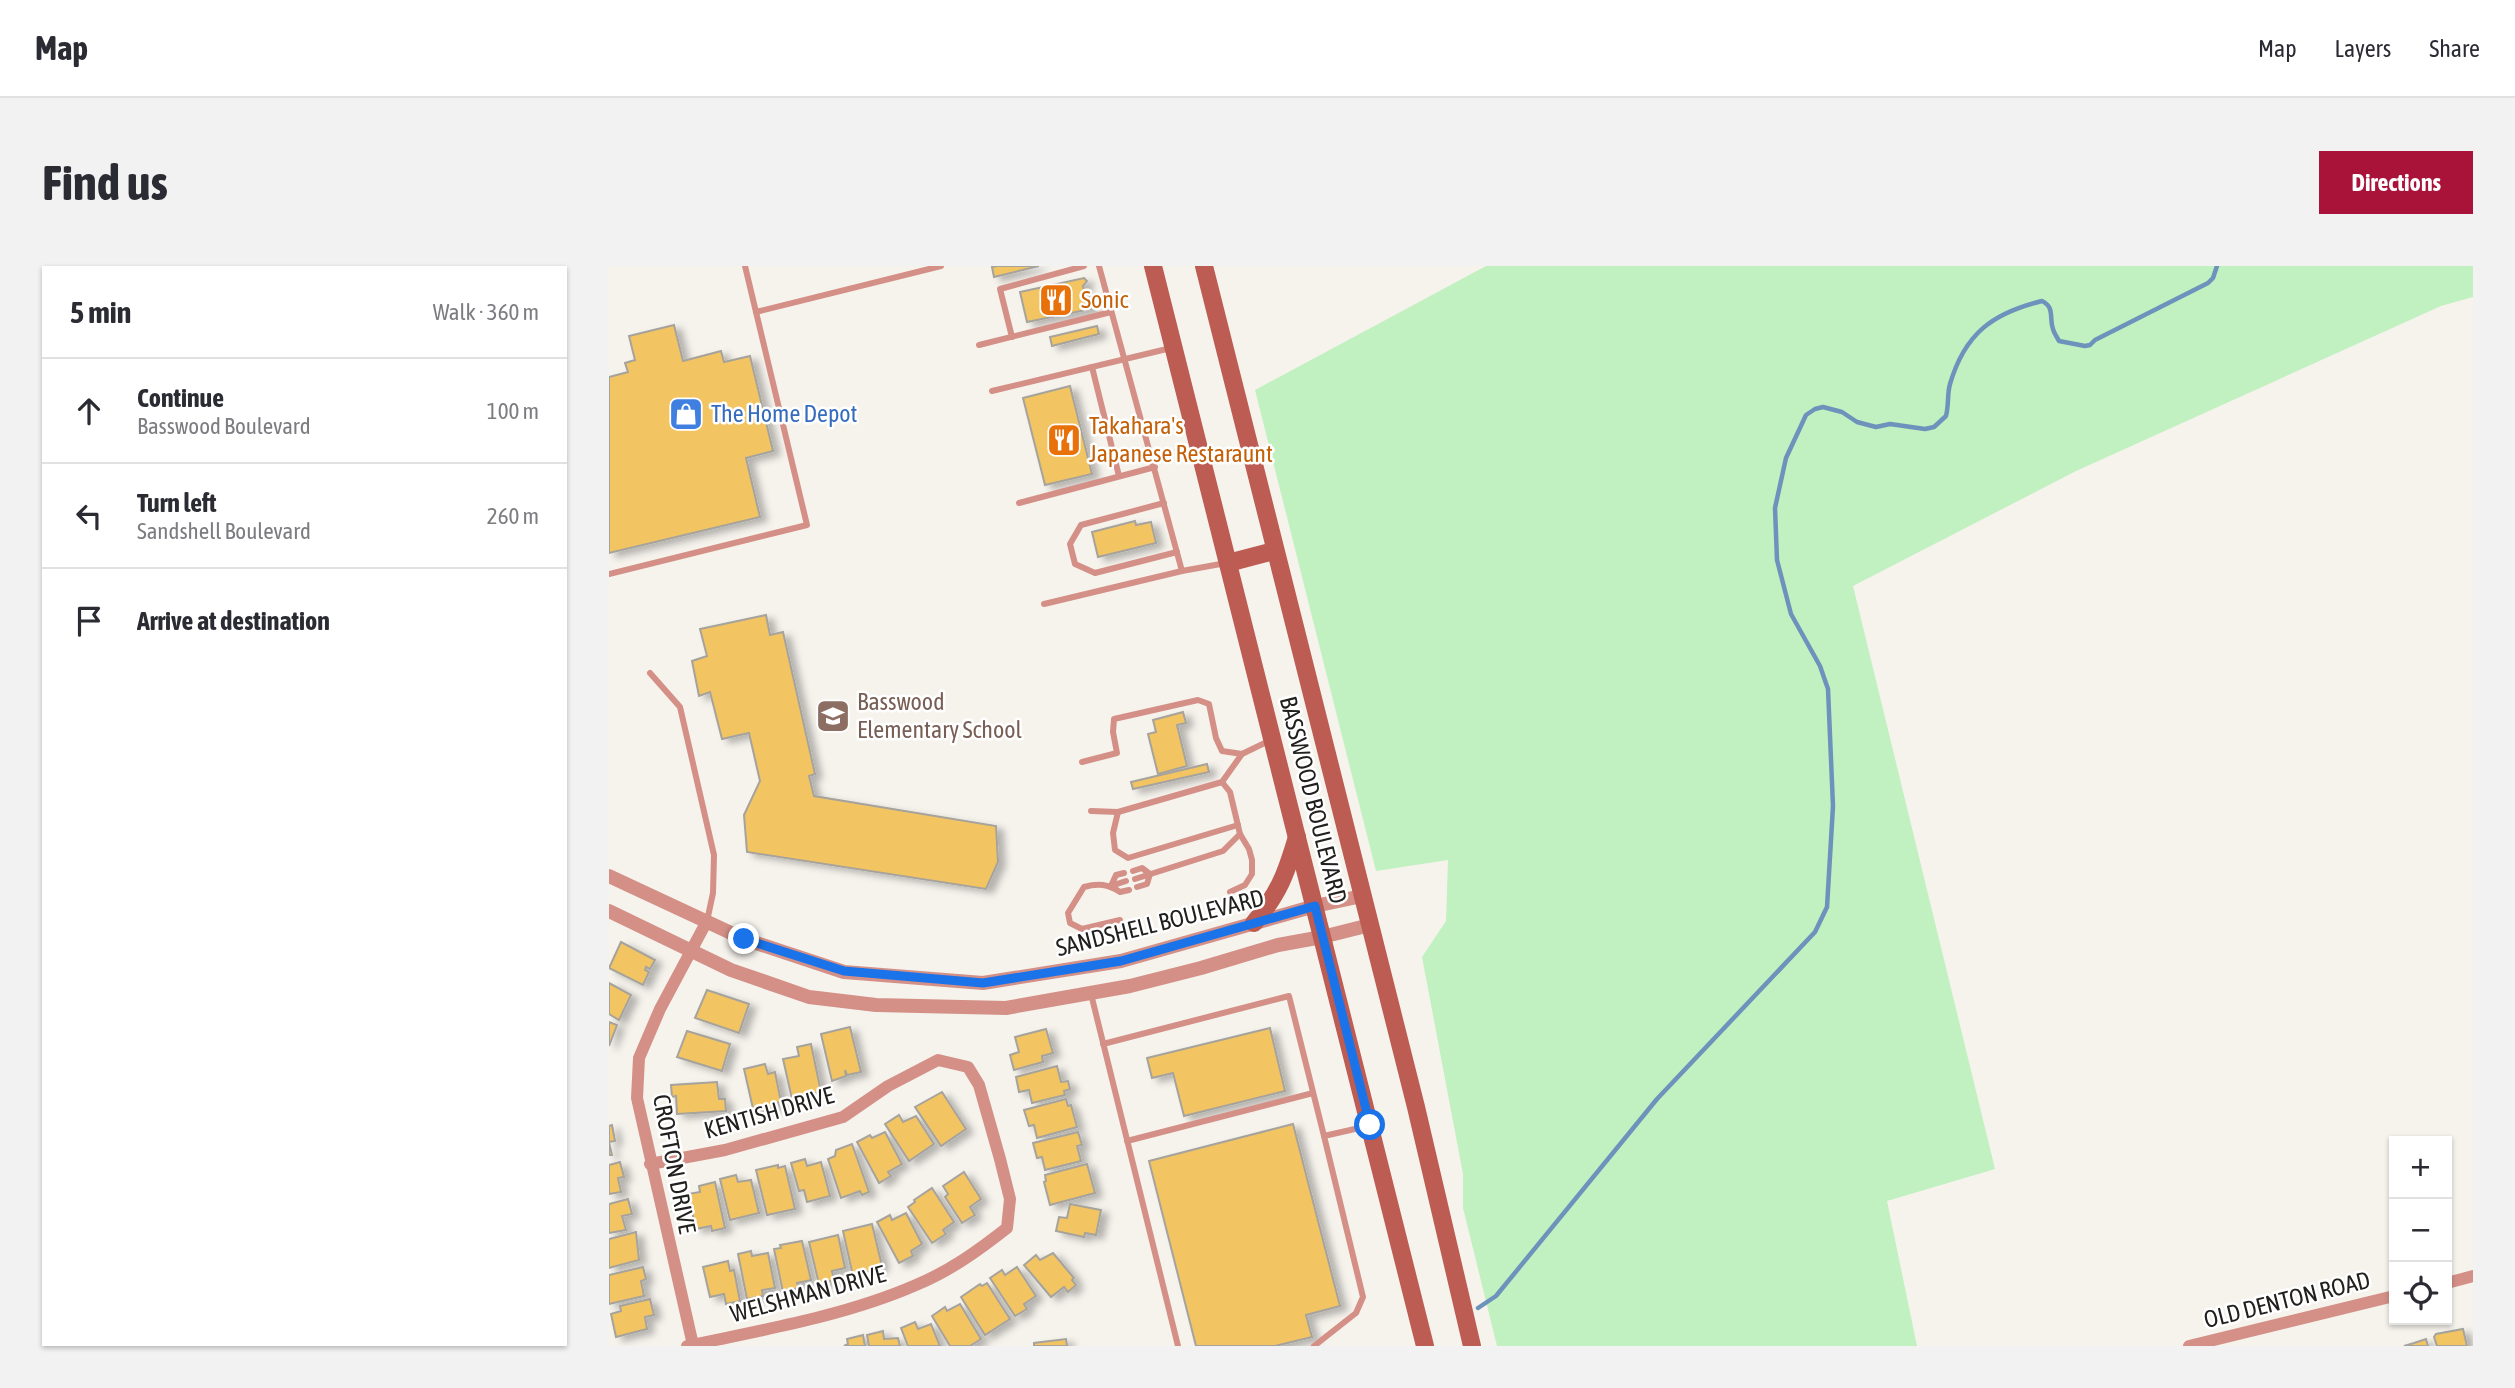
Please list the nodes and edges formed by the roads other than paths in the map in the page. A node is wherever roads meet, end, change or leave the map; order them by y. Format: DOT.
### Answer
graph roads {
  1 [pos="745,266"];
  2 [pos="941,266"];
  3 [pos="1084,266"];
  4 [pos="1099,266"];
  5 [pos="1153,266"];
  6 [pos="1204,266"];
  7 [pos="757,312"];
  8 [pos="1111,312"];
  9 [pos="1012,337"];
  10 [pos="979,345"];
  11 [pos="1174,348"];
  12 [pos="1126,359"];
  13 [pos="1092,367"];
  14 [pos="992,391"];
  15 [pos="1155,467"];
  16 [pos="1119,477"];
  17 [pos="1019,503"];
  18 [pos="1164,503"];
  19 [pos="1274,551"];
  20 [pos="1177,552"];
  21 [pos="1228,563"];
  22 [pos="1182,571"];
  23 [pos="609,574"];
  24 [pos="1044,604"];
  25 [pos="650,673"];
  26 [pos="1272,739"];
  27 [pos="1242,754"];
  28 [pos="1082,762"];
  29 [pos="1222,782"];
  30 [pos="1091,811"];
  31 [pos="1118,813"];
  32 [pos="1238,825"];
  33 [pos="1240,834"];
  34 [pos="1297,836"];
  35 [pos="1133,871"];
  36 [pos="1124,873"];
  37 [pos="1150,874"];
  38 [pos="609,876"];
  39 [pos="1135,879"];
  40 [pos="1126,881"];
  41 [pos="1111,886"];
  42 [pos="1137,887"];
  43 [pos="1129,890"];
  44 [pos="1230,892"];
  45 [pos="1362,895"];
  46 [pos="1315,906"];
  47 [pos="609,911"];
  48 [pos="1120,920"];
  49 [pos="707,921"];
  50 [pos="1255,923"];
  51 [pos="1370,925"];
  52 [pos="1322,937"];
  53 [pos="691,951"];
  54 [pos="1091,993"];
  55 [pos="1103,1044"];
  56 [pos="1313,1093"];
  57 [pos="1370,1125"];
  58 [pos="1324,1136"];
  59 [pos="1127,1140"];
  60 [pos="650,1164"];
  61 [pos="1007,1228"];
  62 [pos="2473,1276"];
  63 [pos="2452,1282"];
  64 [pos="2389,1297"];
  65 [pos="690,1345"];
  66 [pos="1178,1346"];
  67 [pos="1314,1346"];
  68 [pos="1425,1346"];
  69 [pos="1472,1346"];
  70 [pos="2189,1346"];
  1 -- 7 [label="lane"];
  2 -- 7 [label="lane"];
  3 -- 9 [label="lane"];
  4 -- 8 [label="lane"];
  5 -- 11 [label="main road, BASSWOOD BOULEVARD"];
  6 -- 19 [label="main road, BASSWOOD BOULEVARD"];
  7 -- 23 [label="lane"];
  8 -- 9 [label="lane"];
  8 -- 12 [label="lane"];
  9 -- 10 [label="lane"];
  11 -- 12 [label="lane"];
  11 -- 21 [label="main road, BASSWOOD BOULEVARD"];
  12 -- 13 [label="lane"];
  12 -- 15 [label="lane"];
  13 -- 14 [label="lane"];
  13 -- 16 [label="lane"];
  15 -- 16 [label="lane"];
  15 -- 18 [label="lane"];
  16 -- 17 [label="lane"];
  18 -- 20 [label="lane"];
  18 -- 20 [label="lane"];
  19 -- 21 [label="main road"];
  19 -- 45 [label="main road, BASSWOOD BOULEVARD"];
  20 -- 22 [label="lane"];
  21 -- 22 [label="lane"];
  21 -- 26 [label="main road, BASSWOOD BOULEVARD"];
  22 -- 24 [label="lane"];
  25 -- 49 [label="lane"];
  26 -- 27 [label="lane"];
  26 -- 34 [label="main road, BASSWOOD BOULEVARD"];
  27 -- 28 [label="lane"];
  27 -- 29 [label="lane"];
  29 -- 31 [label="lane"];
  29 -- 32 [label="lane"];
  30 -- 31 [label="lane"];
  31 -- 32 [label="lane"];
  32 -- 33 [label="lane"];
  33 -- 37 [label="lane"];
  33 -- 44 [label="lane"];
  34 -- 46 [label="main road, BASSWOOD BOULEVARD"];
  34 -- 50 [label="main road"];
  35 -- 37 [label="lane"];
  36 -- 41 [label="lane"];
  37 -- 39 [label="lane"];
  37 -- 42 [label="lane"];
  38 -- 49 [label="street, SANDSHELL BOULEVARD"];
  40 -- 41 [label="lane"];
  41 -- 43 [label="lane"];
  41 -- 48 [label="lane"];
  45 -- 46 [label="street, SANDSHELL BOULEVARD"];
  45 -- 51 [label="main road, BASSWOOD BOULEVARD"];
  46 -- 50 [label="street, SANDSHELL BOULEVARD"];
  46 -- 52 [label="main road, BASSWOOD BOULEVARD"];
  47 -- 53 [label="street, SANDSHELL BOULEVARD"];
  49 -- 50 [label="street, SANDSHELL BOULEVARD"];
  49 -- 53 [label="street, CROFTON DRIVE"];
  51 -- 52 [label="street, SANDSHELL BOULEVARD"];
  51 -- 69 [label="main road, BASSWOOD BOULEVARD"];
  52 -- 54 [label="street, SANDSHELL BOULEVARD"];
  52 -- 57 [label="main road, BASSWOOD BOULEVARD"];
  53 -- 54 [label="street, SANDSHELL BOULEVARD"];
  53 -- 60 [label="street, CROFTON DRIVE"];
  54 -- 55 [label="lane"];
  55 -- 56 [label="lane"];
  55 -- 59 [label="lane"];
  56 -- 58 [label="lane"];
  56 -- 59 [label="lane"];
  57 -- 58 [label="lane"];
  57 -- 68 [label="main road, BASSWOOD BOULEVARD"];
  58 -- 67 [label="lane"];
  59 -- 66 [label="lane"];
  60 -- 61 [label="street, KENTISH DRIVE"];
  60 -- 65 [label="street, CROFTON DRIVE"];
  61 -- 65 [label="street, WELSHMAN DRIVE"];
  62 -- 63 [label="street"];
  64 -- 70 [label="street, OLD DENTON ROAD"];
}
